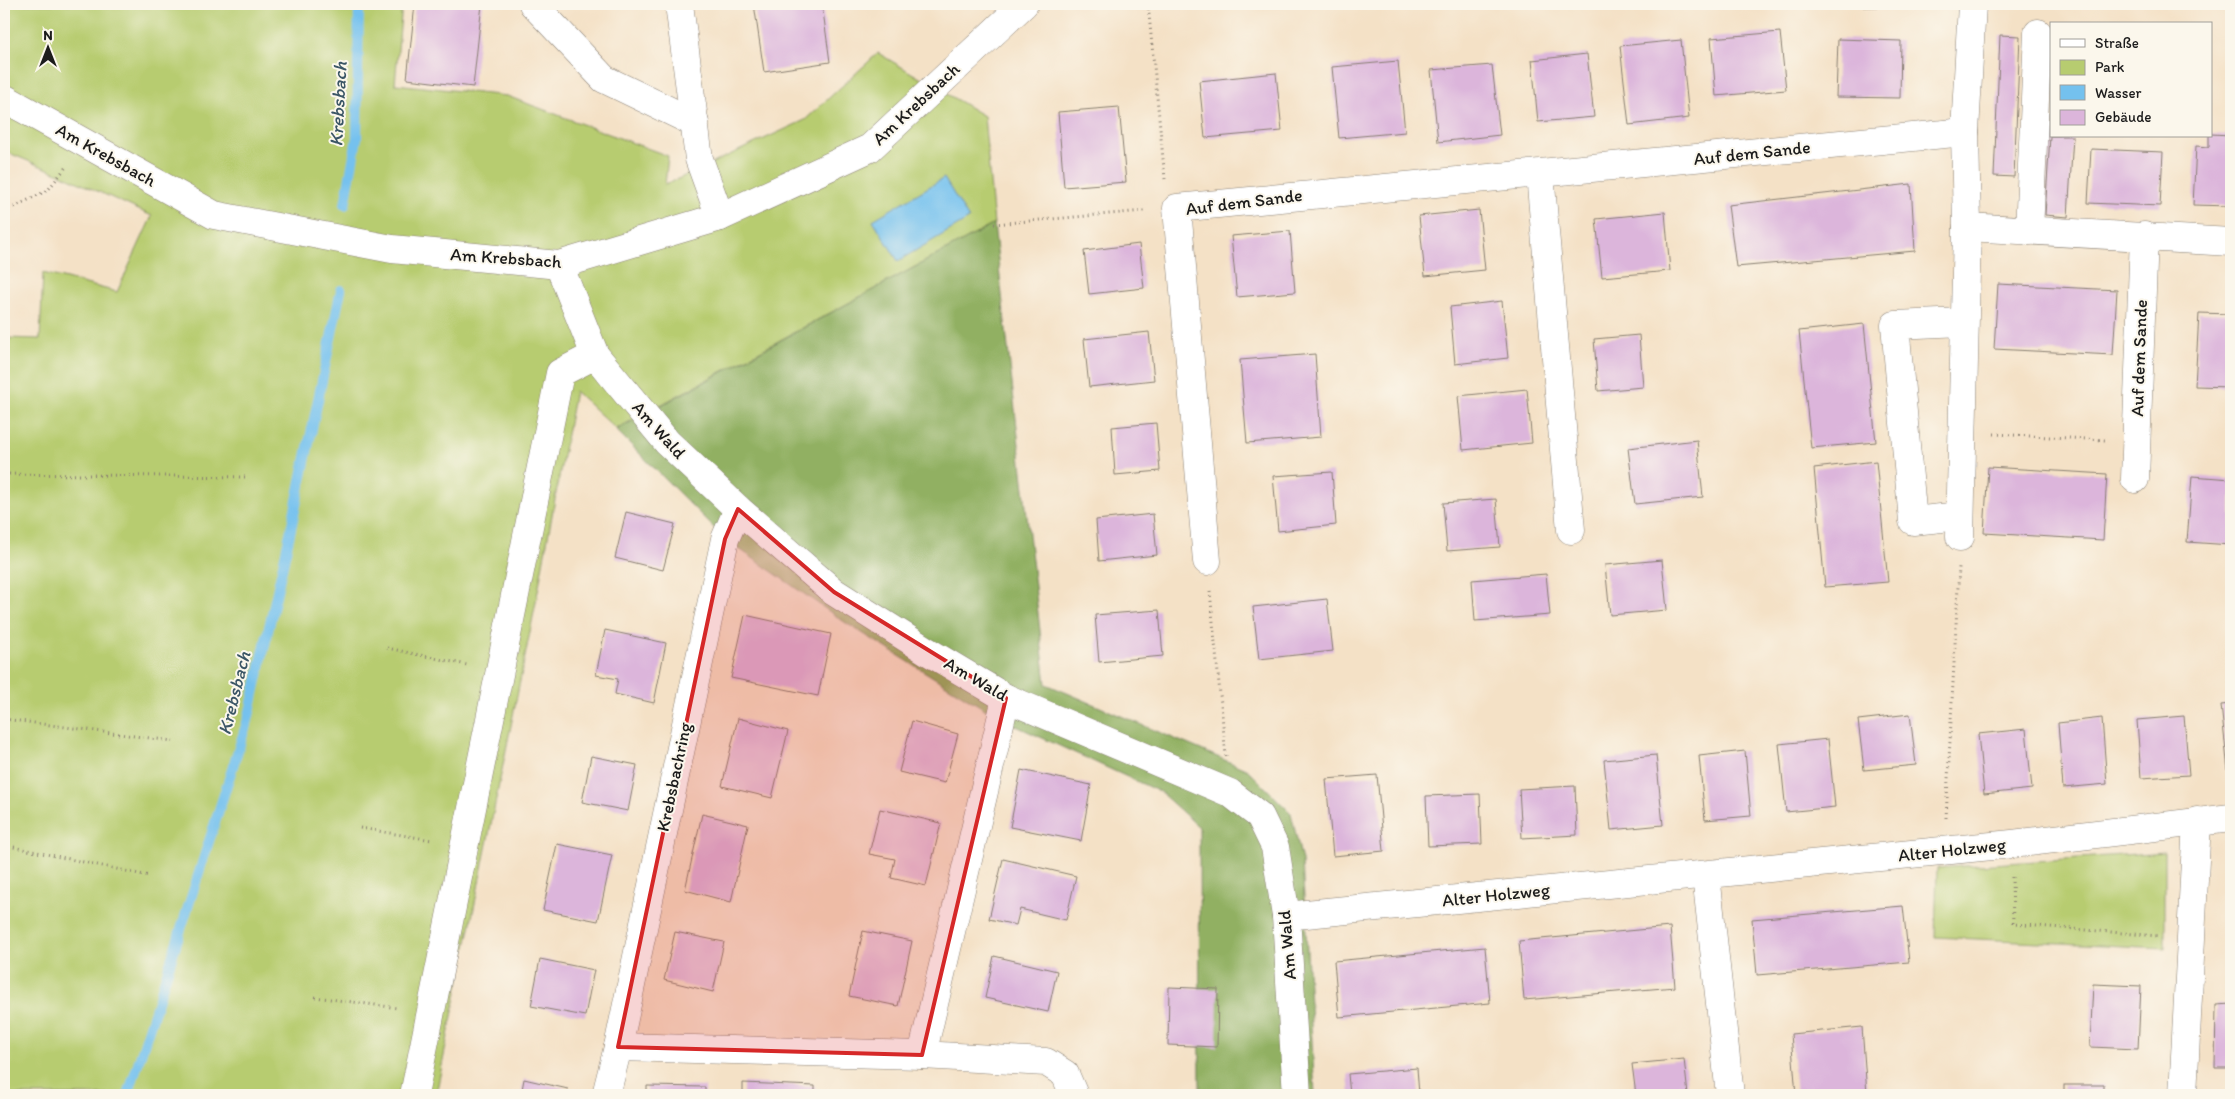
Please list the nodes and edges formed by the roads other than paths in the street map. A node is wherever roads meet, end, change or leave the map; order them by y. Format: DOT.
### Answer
graph roads {
  1 [pos="533,4"];
  2 [pos="678,4"];
  3 [pos="1024,4"];
  4 [pos="1972,4"];
  5 [pos="2038,33"];
  6 [pos="4,98"];
  7 [pos="695,123"];
  8 [pos="1964,132"];
  9 [pos="1540,174"];
  10 [pos="720,217"];
  11 [pos="1967,227"];
  12 [pos="2029,231"];
  13 [pos="2144,236"];
  14 [pos="2231,242"];
  15 [pos="559,265"];
  16 [pos="1963,322"];
  17 [pos="594,355"];
  18 [pos="2135,479"];
  19 [pos="738,509"];
  20 [pos="1571,530"];
  21 [pos="1207,560"];
  22 [pos="1006,698"];
  23 [pos="2231,818"];
  24 [pos="2197,821"];
  25 [pos="1706,875"];
  26 [pos="1286,916"];
  27 [pos="618,1047"];
  28 [pos="922,1055"];
  29 [pos="414,1095"];
  30 [pos="606,1095"];
  31 [pos="1074,1095"];
  32 [pos="1298,1095"];
  33 [pos="1730,1095"];
  34 [pos="2183,1095"];
  1 -- 7 [label="street"];
  2 -- 7 [label="street"];
  3 -- 10 [label="street, Am Krebsbach"];
  4 -- 8 [label="street"];
  5 -- 12 [label="street"];
  6 -- 15 [label="street, Am Krebsbach"];
  7 -- 10 [label="street"];
  8 -- 9 [label="street, Auf dem Sande"];
  8 -- 11 [label="street"];
  9 -- 20 [label="street"];
  9 -- 21 [label="street, Auf dem Sande"];
  10 -- 15 [label="street, Am Krebsbach"];
  11 -- 12 [label="street"];
  11 -- 16 [label="street"];
  12 -- 13 [label="street"];
  13 -- 14 [label="street"];
  13 -- 18 [label="street, Auf dem Sande"];
  15 -- 17 [label="street, Am Wald"];
  16 -- 16 [label="street"];
  17 -- 19 [label="street, Am Wald"];
  17 -- 29 [label="street"];
  19 -- 22 [label="street, Am Wald"];
  19 -- 27 [label="street, Krebsbachring"];
  22 -- 26 [label="street, Am Wald"];
  22 -- 28 [label="street"];
  23 -- 24 [label="street, Alter Holzweg"];
  24 -- 25 [label="street, Alter Holzweg"];
  24 -- 34 [label="street"];
  25 -- 26 [label="street, Alter Holzweg"];
  25 -- 33 [label="street"];
  26 -- 32 [label="street, Am Wald"];
  27 -- 28 [label="street"];
  27 -- 30 [label="street, Krebsbachring"];
  28 -- 31 [label="street"];
}
